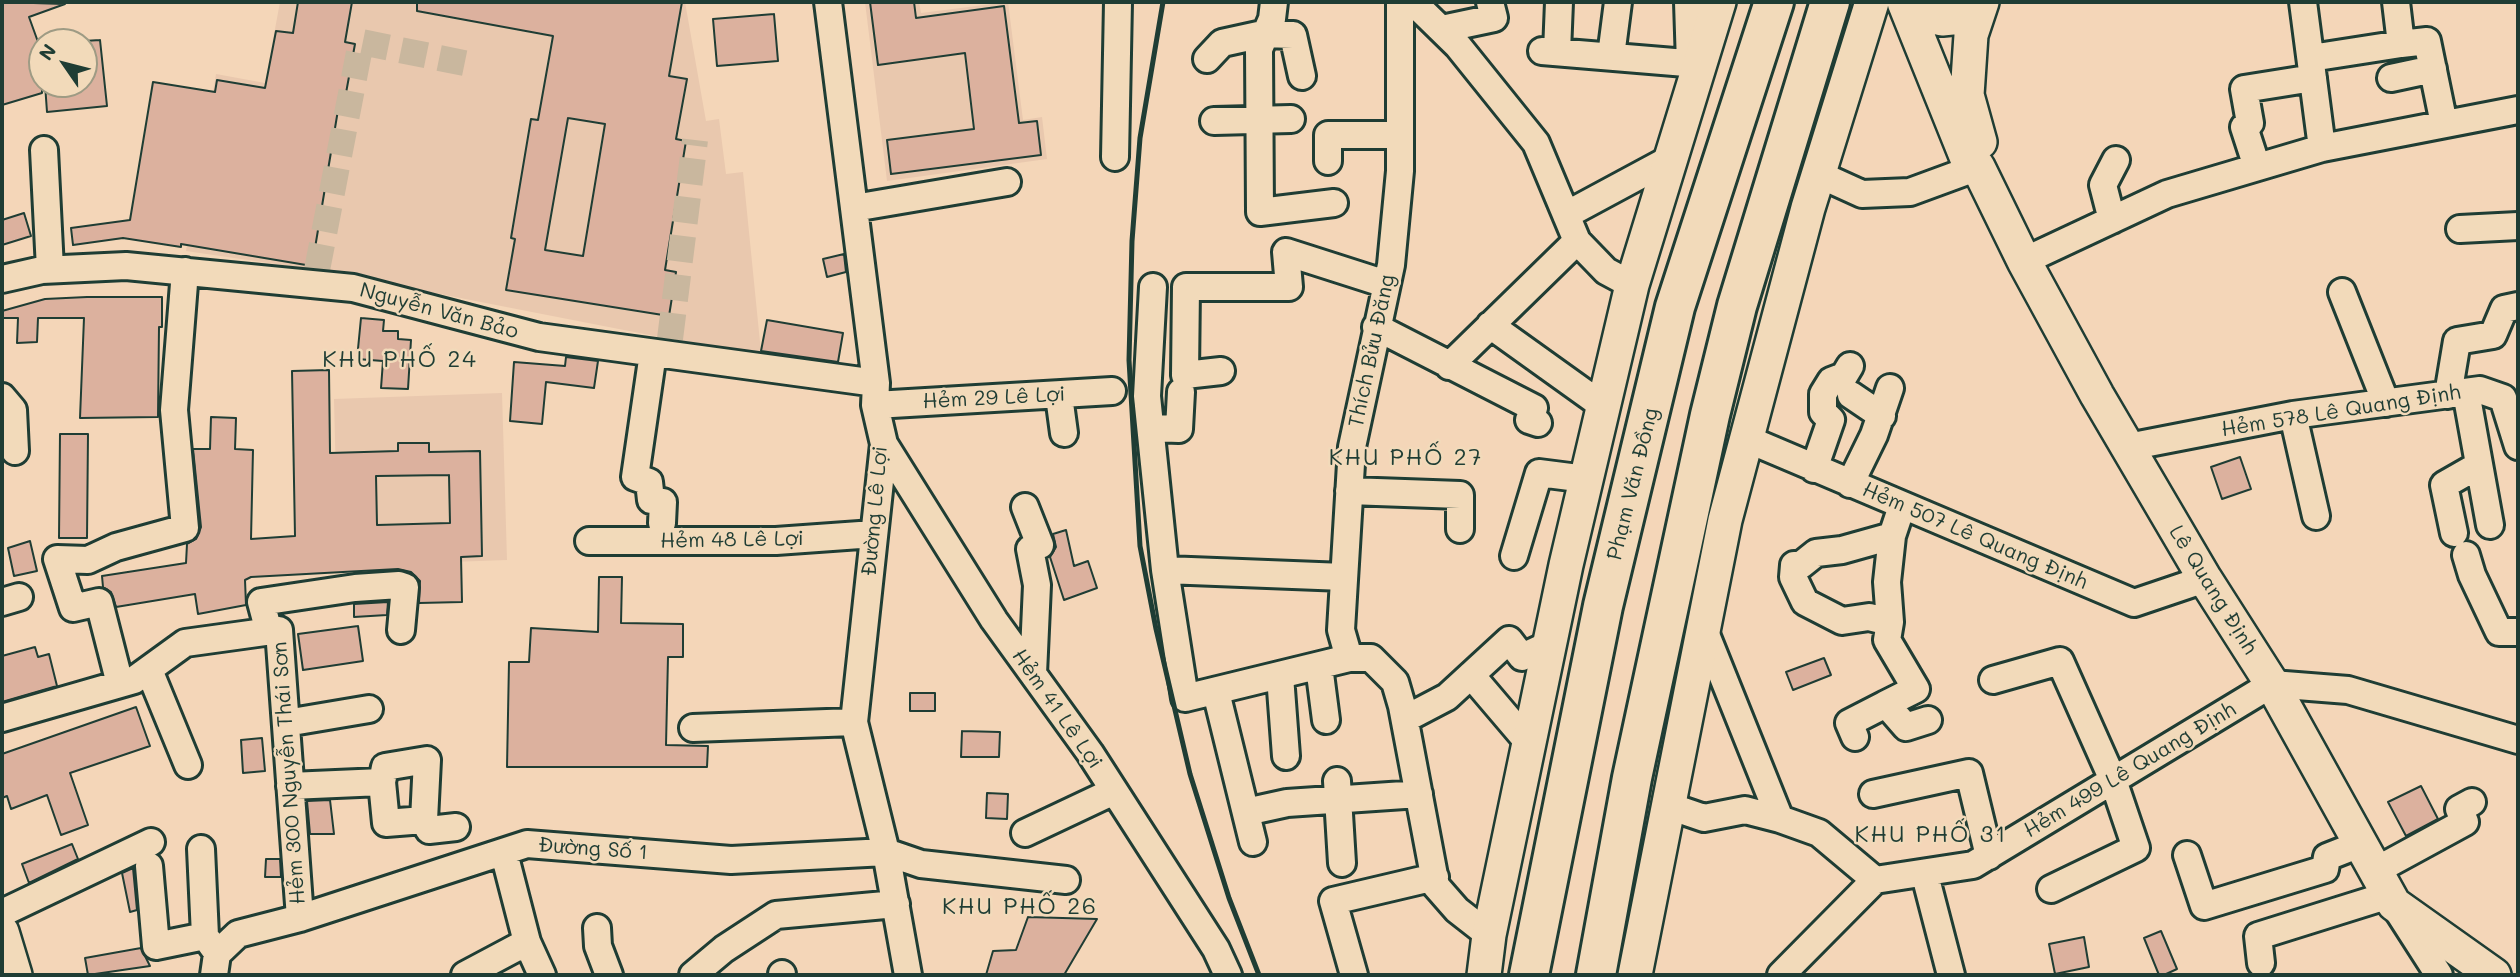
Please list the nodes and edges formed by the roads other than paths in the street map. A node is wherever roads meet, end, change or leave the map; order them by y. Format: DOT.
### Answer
graph roads {
  1 [pos="828,2"];
  2 [pos="1118,2"];
  3 [pos="1274,2"];
  4 [pos="1400,2"];
  5 [pos="1413,2"];
  6 [pos="1490,2"];
  7 [pos="1559,2"];
  8 [pos="1618,2"];
  9 [pos="1688,2"];
  10 [pos="1719,2"];
  11 [pos="1774,2"];
  12 [pos="1830,2"];
  13 [pos="1872,2"];
  14 [pos="1904,2"];
  15 [pos="2303,2"];
  16 [pos="2396,2"];
  17 [pos="1981,4"];
  18 [pos="1441,29"];
  19 [pos="1263,34"];
  20 [pos="2401,44"];
  21 [pos="1611,57"];
  22 [pos="1207,59"];
  23 [pos="1694,64"];
  24 [pos="2312,68"];
  25 [pos="2433,69"];
  26 [pos="1302,76"];
  27 [pos="2390,78"];
  28 [pos="2518,110"];
  29 [pos="1291,119"];
  30 [pos="1260,120"];
  31 [pos="1214,121"];
  32 [pos="2444,124"];
  33 [pos="1398,135"];
  34 [pos="2322,148"];
  35 [pos="44,150"];
  36 [pos="1115,157"];
  37 [pos="1671,159"];
  38 [pos="2116,160"];
  39 [pos="1328,161"];
  40 [pos="1978,167"];
  41 [pos="2257,167"];
  42 [pos="1818,174"];
  43 [pos="1007,182"];
  44 [pos="1334,203"];
  45 [pos="854,208"];
  46 [pos="1566,215"];
  47 [pos="2112,220"];
  48 [pos="2518,226"];
  49 [pos="2460,229"];
  50 [pos="1577,241"];
  51 [pos="2024,261"];
  52 [pos="50,270"];
  53 [pos="185,271"];
  54 [pos="2,279"];
  55 [pos="1386,284"];
  56 [pos="1632,285"];
  57 [pos="1153,287"];
  58 [pos="2342,292"];
  59 [pos="2518,306"];
  60 [pos="1490,326"];
  61 [pos="1376,327"];
  62 [pos="664,349"];
  63 [pos="1449,366"];
  64 [pos="1850,366"];
  65 [pos="1221,371"];
  66 [pos="1890,388"];
  67 [pos="1112,391"];
  68 [pos="1181,392"];
  69 [pos="2457,393"];
  70 [pos="875,394"];
  71 [pos="1851,395"];
  72 [pos="1059,396"];
  73 [pos="2,397"];
  74 [pos="2386,403"];
  75 [pos="1603,406"];
  76 [pos="2293,415"];
  77 [pos="1882,416"];
  78 [pos="1538,423"];
  79 [pos="1150,428"];
  80 [pos="1064,433"];
  81 [pos="1747,439"];
  82 [pos="884,444"];
  83 [pos="2518,444"];
  84 [pos="2127,447"];
  85 [pos="15,451"];
  86 [pos="2479,465"];
  87 [pos="1814,469"];
  88 [pos="1586,479"];
  89 [pos="1850,484"];
  90 [pos="1349,491"];
  91 [pos="1902,506"];
  92 [pos="1025,507"];
  93 [pos="2316,516"];
  94 [pos="662,523"];
  95 [pos="2490,525"];
  96 [pos="1460,529"];
  97 [pos="874,534"];
  98 [pos="1892,536"];
  99 [pos="589,541"];
  100 [pos="1514,556"];
  101 [pos="1165,570"];
  102 [pos="1343,578"];
  103 [pos="2205,579"];
  104 [pos="1890,622"];
  105 [pos="1703,627"];
  106 [pos="401,629"];
  107 [pos="269,632"];
  108 [pos="2518,632"];
  109 [pos="1549,645"];
  110 [pos="1349,658"];
  111 [pos="1319,666"];
  112 [pos="149,670"];
  113 [pos="1033,674"];
  114 [pos="1471,675"];
  115 [pos="1280,677"];
  116 [pos="1993,680"];
  117 [pos="120,684"];
  118 [pos="2272,684"];
  119 [pos="1216,692"];
  120 [pos="1886,704"];
  121 [pos="369,709"];
  122 [pos="2,718"];
  123 [pos="1405,719"];
  124 [pos="1326,720"];
  125 [pos="1928,720"];
  126 [pos="854,722"];
  127 [pos="286,723"];
  128 [pos="693,729"];
  129 [pos="1856,737"];
  130 [pos="2518,740"];
  131 [pos="1528,742"];
  132 [pos="1286,756"];
  133 [pos="188,765"];
  134 [pos="2113,780"];
  135 [pos="290,786"];
  136 [pos="383,786"];
  137 [pos="1338,790"];
  138 [pos="1114,791"];
  139 [pos="1419,794"];
  140 [pos="1873,794"];
  141 [pos="2472,802"];
  142 [pos="1668,806"];
  143 [pos="1246,812"];
  144 [pos="1780,819"];
  145 [pos="424,820"];
  146 [pos="456,827"];
  147 [pos="1024,832"];
  148 [pos="1253,842"];
  149 [pos="201,849"];
  150 [pos="886,852"];
  151 [pos="504,853"];
  152 [pos="2187,855"];
  153 [pos="1989,856"];
  154 [pos="1342,863"];
  155 [pos="1925,875"];
  156 [pos="1434,877"];
  157 [pos="2379,878"];
  158 [pos="1548,879"];
  159 [pos="1066,880"];
  160 [pos="1875,880"];
  161 [pos="2051,889"];
  162 [pos="896,904"];
  163 [pos="2,913"];
  164 [pos="300,918"];
  165 [pos="597,928"];
  166 [pos="2,932"];
  167 [pos="1489,935"];
  168 [pos="527,942"];
  169 [pos="212,955"];
  170 [pos="2261,963"];
  171 [pos="15,975"];
  172 [pos="465,975"];
  173 [pos="542,975"];
  174 [pos="609,975"];
  175 [pos="694,975"];
  176 [pos="908,975"];
  177 [pos="1228,975"];
  178 [pos="1354,975"];
  179 [pos="1483,975"];
  180 [pos="1530,975"];
  181 [pos="1596,975"];
  182 [pos="1635,975"];
  183 [pos="1781,975"];
  184 [pos="1951,975"];
  185 [pos="2439,975"];
  186 [pos="2494,975"];
  1 -- 45 [label="street, Đường Lê Lợi"];
  2 -- 36 [label="street"];
  3 -- 19 [label="street"];
  4 -- 33 [label="street, Thích Bửu Đăng"];
  5 -- 18 [label="street"];
  6 -- 18 [label="street"];
  7 -- 21 [label="street"];
  8 -- 21 [label="street"];
  9 -- 23 [label="street"];
  10 -- 23 [label="main road"];
  11 -- 158 [label="highway, Phạm Văn Đồng"];
  12 -- 181 [label="highway"];
  13 -- 42 [label="main road"];
  14 -- 17 [label="main road"];
  14 -- 40 [label="main road, Lê Quang Định"];
  15 -- 24 [label="street"];
  16 -- 20 [label="street"];
  17 -- 40 [label="main road, Lê Quang Định"];
  18 -- 46 [label="street"];
  19 -- 22 [label="street"];
  19 -- 26 [label="street"];
  19 -- 30 [label="street"];
  20 -- 24 [label="street"];
  20 -- 25 [label="street"];
  21 -- 23 [label="street"];
  23 -- 37 [label="main road"];
  24 -- 34 [label="street"];
  24 -- 41 [label="street"];
  25 -- 27 [label="street"];
  25 -- 32 [label="street"];
  28 -- 32 [label="street"];
  29 -- 30 [label="street"];
  30 -- 31 [label="street"];
  30 -- 44 [label="street"];
  32 -- 34 [label="street"];
  33 -- 39 [label="street"];
  33 -- 55 [label="street, Thích Bửu Đăng"];
  34 -- 41 [label="street"];
  35 -- 52 [label="street"];
  37 -- 46 [label="street"];
  37 -- 56 [label="main road"];
  38 -- 47 [label="street"];
  40 -- 42 [label="street"];
  40 -- 51 [label="main road, Lê Quang Định"];
  41 -- 47 [label="street"];
  42 -- 81 [label="main road"];
  43 -- 45 [label="street"];
  45 -- 70 [label="street, Đường Lê Lợi"];
  46 -- 50 [label="street"];
  47 -- 51 [label="street"];
  48 -- 49 [label="street"];
  50 -- 56 [label="street"];
  50 -- 60 [label="street"];
  51 -- 84 [label="main road, Lê Quang Định"];
  52 -- 53 [label="street, Nguyễn Văn Bảo"];
  52 -- 54 [label="street, Nguyễn Văn Bảo"];
  53 -- 62 [label="street, Nguyễn Văn Bảo"];
  53 -- 117 [label="street"];
  55 -- 61 [label="street, Thích Bửu Đăng"];
  55 -- 65 [label="street"];
  56 -- 75 [label="main road"];
  57 -- 79 [label="street"];
  58 -- 74 [label="street"];
  59 -- 69 [label="street"];
  60 -- 63 [label="street"];
  60 -- 75 [label="street"];
  61 -- 63 [label="street"];
  61 -- 90 [label="street, Thích Bửu Đăng"];
  62 -- 70 [label="street, Nguyễn Văn Bảo"];
  62 -- 94 [label="street"];
  63 -- 78 [label="street"];
  64 -- 87 [label="street"];
  66 -- 77 [label="street"];
  67 -- 72 [label="street, Hẻm 29 Lê Lợi"];
  68 -- 79 [label="street"];
  69 -- 74 [label="street, Hẻm 578 Lê Quang Định"];
  69 -- 83 [label="street, Hẻm 578 Lê Quang Định"];
  69 -- 86 [label="street"];
  70 -- 72 [label="street, Hẻm 29 Lê Lợi"];
  70 -- 82 [label="street, Đường Lê Lợi"];
  71 -- 77 [label="street"];
  72 -- 80 [label="street"];
  73 -- 85 [label="street"];
  74 -- 76 [label="street, Hẻm 578 Lê Quang Định"];
  75 -- 88 [label="main road"];
  76 -- 84 [label="street, Hẻm 578 Lê Quang Định"];
  76 -- 93 [label="street"];
  77 -- 89 [label="street"];
  79 -- 101 [label="street"];
  81 -- 87 [label="street, Hẻm 507 Lê Quang Định"];
  81 -- 105 [label="main road"];
  82 -- 97 [label="street, Đường Lê Lợi"];
  82 -- 113 [label="street, Hẻm 41 Lê Lợi"];
  84 -- 103 [label="main road, Lê Quang Định"];
  86 -- 95 [label="street"];
  86 -- 108 [label="street"];
  87 -- 89 [label="street, Hẻm 507 Lê Quang Định"];
  88 -- 100 [label="street"];
  88 -- 109 [label="main road"];
  89 -- 91 [label="street, Hẻm 507 Lê Quang Định"];
  90 -- 96 [label="street"];
  90 -- 102 [label="street, Thích Bửu Đăng"];
  91 -- 98 [label="street"];
  91 -- 103 [label="street, Hẻm 507 Lê Quang Định"];
  92 -- 113 [label="street"];
  97 -- 99 [label="street, Hẻm 48 Lê Lợi"];
  97 -- 126 [label="street, Đường Lê Lợi"];
  98 -- 104 [label="street"];
  98 -- 104 [label="street"];
  101 -- 102 [label="street"];
  101 -- 119 [label="street"];
  102 -- 110 [label="street, Thích Bửu Đăng"];
  103 -- 118 [label="main road, Lê Quang Định"];
  104 -- 120 [label="street"];
  105 -- 142 [label="main road"];
  105 -- 144 [label="street"];
  106 -- 107 [label="street"];
  107 -- 112 [label="street, Hẻm 300 Nguyễn Thái Sơn"];
  107 -- 127 [label="street, Hẻm 300 Nguyễn Thái Sơn"];
  109 -- 114 [label="street"];
  109 -- 131 [label="main road"];
  110 -- 111 [label="street"];
  110 -- 123 [label="street"];
  111 -- 115 [label="street"];
  111 -- 124 [label="street"];
  112 -- 117 [label="street, Hẻm 300 Nguyễn Thái Sơn"];
  112 -- 133 [label="street"];
  113 -- 138 [label="street, Hẻm 41 Lê Lợi"];
  114 -- 123 [label="street"];
  114 -- 131 [label="street"];
  115 -- 119 [label="street"];
  115 -- 132 [label="street"];
  116 -- 134 [label="street"];
  117 -- 122 [label="street, Hẻm 300 Nguyễn Thái Sơn"];
  118 -- 130 [label="street"];
  118 -- 134 [label="street, Hẻm 499 Lê Quang Định"];
  118 -- 157 [label="main road, Lê Quang Định"];
  119 -- 143 [label="street"];
  120 -- 125 [label="street"];
  120 -- 129 [label="street"];
  121 -- 127 [label="street"];
  123 -- 139 [label="street"];
  126 -- 128 [label="street"];
  126 -- 150 [label="street, Đường Lê Lợi"];
  127 -- 135 [label="street, Hẻm 300 Nguyễn Thái Sơn"];
  131 -- 167 [label="main road"];
  134 -- 153 [label="street, Hẻm 499 Lê Quang Định"];
  134 -- 161 [label="street"];
  135 -- 136 [label="street"];
  135 -- 164 [label="street, Hẻm 300 Nguyễn Thái Sơn"];
  136 -- 145 [label="street"];
  136 -- 145 [label="street"];
  137 -- 139 [label="street"];
  137 -- 143 [label="street"];
  137 -- 154 [label="street"];
  138 -- 147 [label="street"];
  138 -- 177 [label="street, Hẻm 41 Lê Lợi"];
  139 -- 156 [label="street"];
  140 -- 153 [label="street"];
  141 -- 157 [label="street"];
  142 -- 144 [label="street"];
  142 -- 182 [label="main road"];
  143 -- 148 [label="street"];
  144 -- 160 [label="street"];
  145 -- 146 [label="street"];
  149 -- 169 [label="street"];
  150 -- 151 [label="street, Đường Số 1"];
  150 -- 159 [label="street"];
  150 -- 162 [label="street, Đường Lê Lợi"];
  151 -- 164 [label="street, Đường Số 1"];
  151 -- 168 [label="street"];
  152 -- 157 [label="street"];
  153 -- 155 [label="street, Hẻm 499 Lê Quang Định"];
  155 -- 160 [label="street, Hẻm 499 Lê Quang Định"];
  155 -- 184 [label="street"];
  156 -- 167 [label="street"];
  156 -- 178 [label="street"];
  157 -- 170 [label="street"];
  157 -- 185 [label="street"];
  157 -- 186 [label="main road, Lê Quang Định"];
  158 -- 167 [label="main road"];
  158 -- 180 [label="highway, Phạm Văn Đồng"];
  160 -- 183 [label="street"];
  162 -- 175 [label="street"];
  162 -- 176 [label="street, Đường Lê Lợi"];
  163 -- 169 [label="street"];
  164 -- 169 [label="street, Đường Số 1"];
  165 -- 174 [label="street"];
  166 -- 171 [label="main road"];
  167 -- 179 [label="main road"];
  168 -- 172 [label="street"];
  168 -- 173 [label="street"];
}
